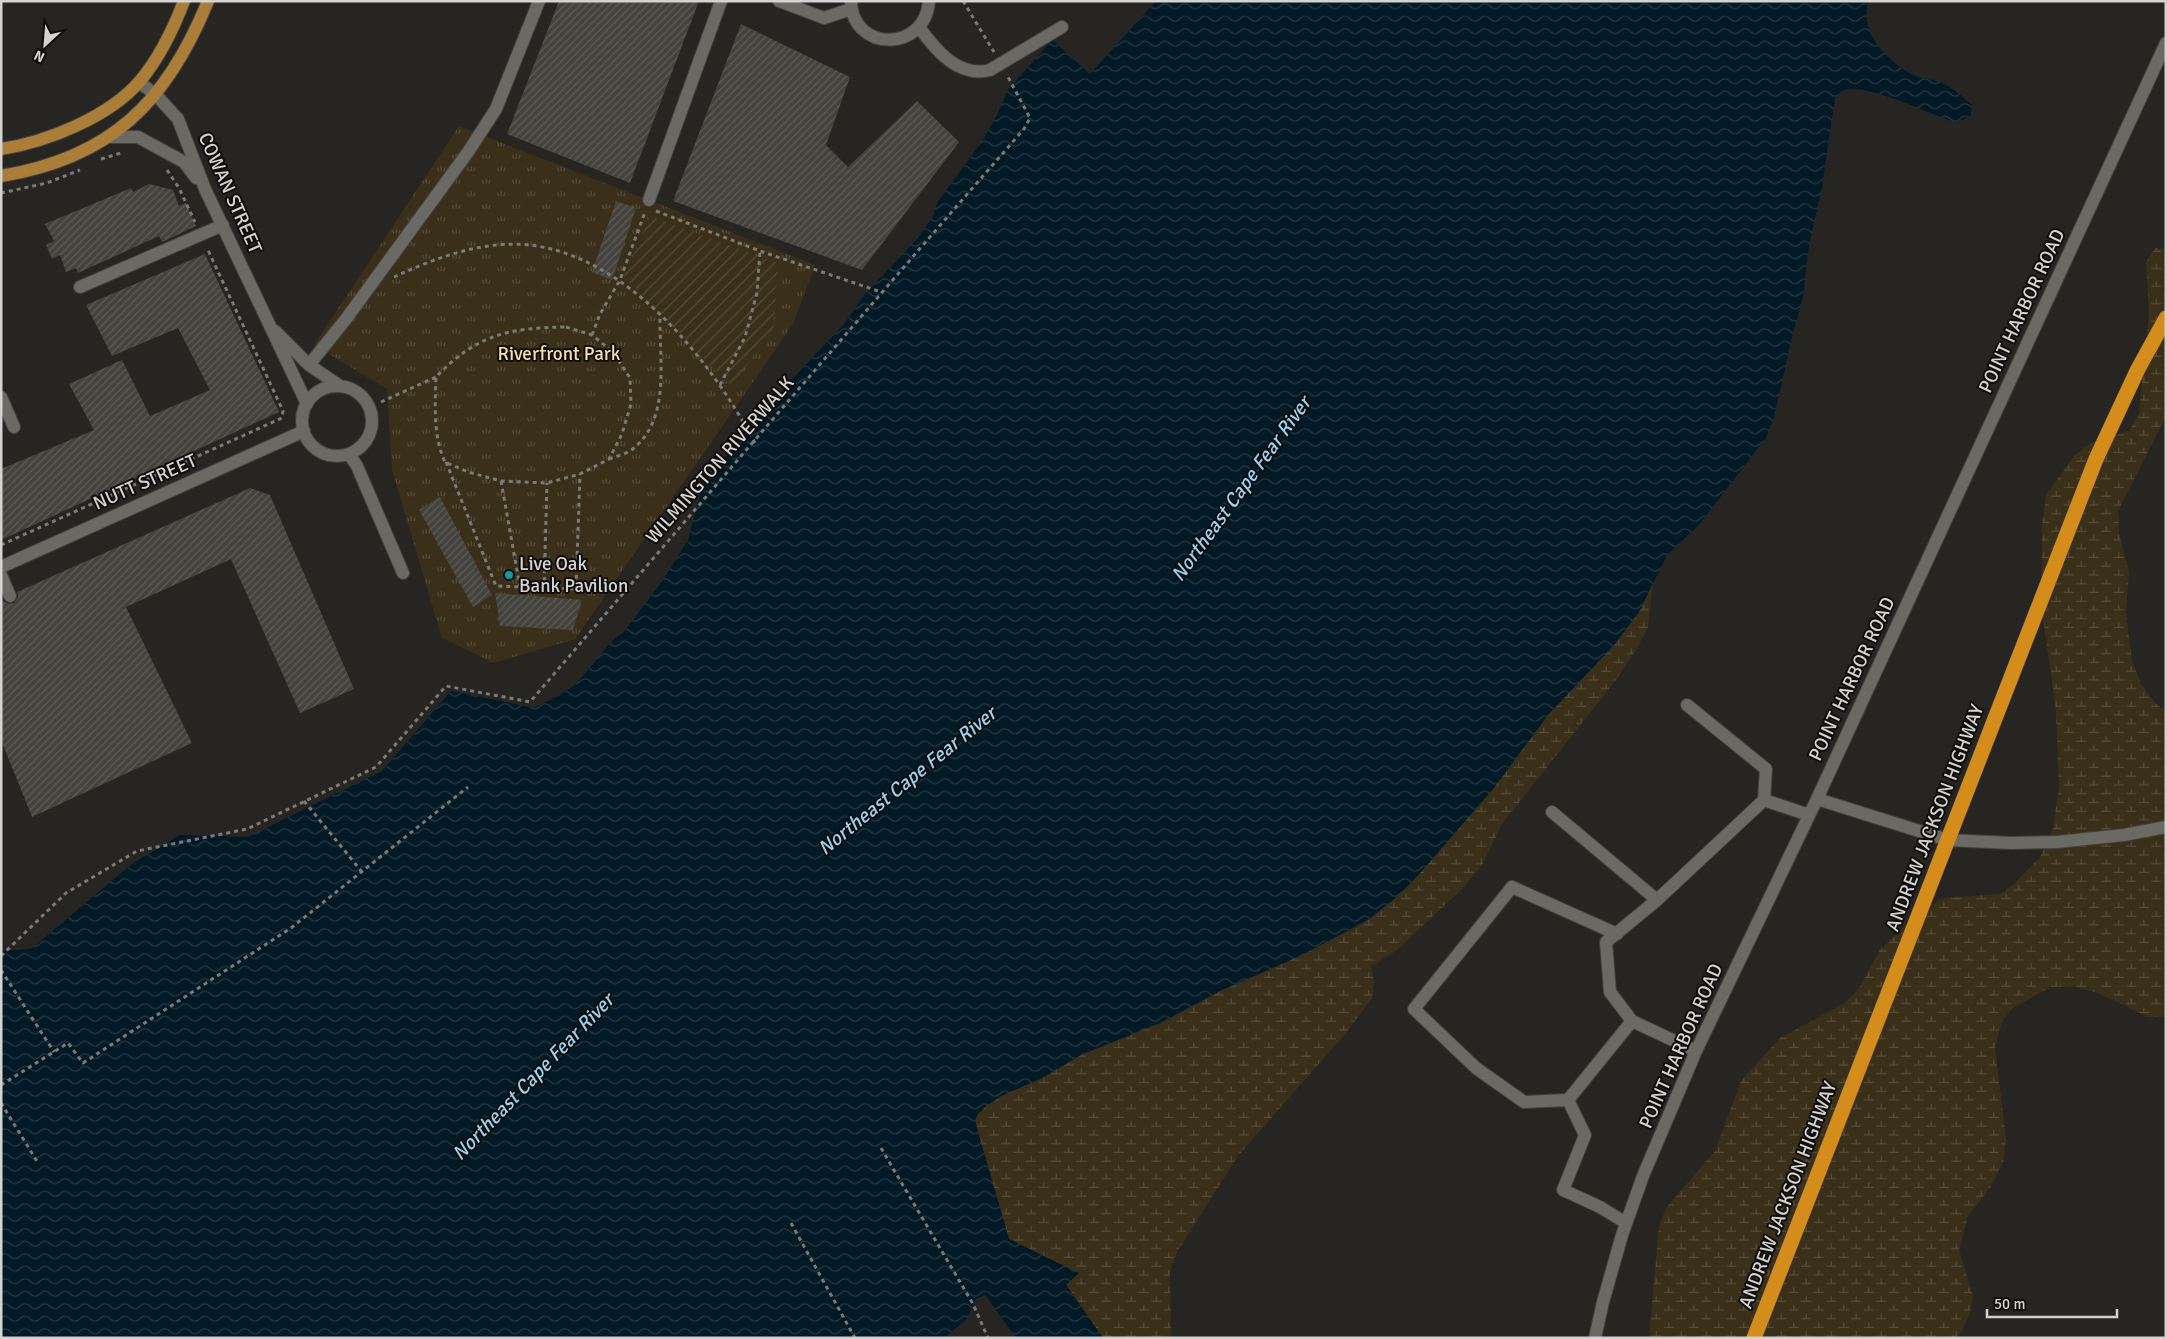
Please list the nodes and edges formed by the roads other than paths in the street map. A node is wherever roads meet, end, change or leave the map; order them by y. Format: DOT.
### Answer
graph roads {
  1 [pos="184,1"];
  2 [pos="208,1"];
  3 [pos="539,1"];
  4 [pos="721,1"];
  5 [pos="779,1"];
  6 [pos="929,1"];
  7 [pos="851,5"];
  8 [pos="919,27"];
  9 [pos="1062,27"];
  10 [pos="2166,43"];
  11 [pos="139,82"];
  12 [pos="156,95"];
  13 [pos="110,137"];
  14 [pos="1,149"];
  15 [pos="1,176"];
  16 [pos="205,188"];
  17 [pos="649,200"];
  18 [pos="223,225"];
  19 [pos="80,287"];
  20 [pos="2166,318"];
  21 [pos="273,330"];
  22 [pos="310,365"];
  23 [pos="340,386"];
  24 [pos="1,397"];
  25 [pos="307,404"];
  26 [pos="14,427"];
  27 [pos="304,432"];
  28 [pos="349,454"];
  29 [pos="1,567"];
  30 [pos="403,573"];
  31 [pos="1,575"];
  32 [pos="10,596"];
  33 [pos="1687,705"];
  34 [pos="1817,798"];
  35 [pos="1764,800"];
  36 [pos="1552,812"];
  37 [pos="1809,816"];
  38 [pos="2166,827"];
  39 [pos="1948,840"];
  40 [pos="1657,900"];
  41 [pos="1617,934"];
  42 [pos="1632,1021"];
  43 [pos="1696,1051"];
  44 [pos="1568,1100"];
  45 [pos="1626,1223"];
  46 [pos="1595,1338"];
  47 [pos="1754,1338"];
  1 -- 11 [label="main road"];
  2 -- 12 [label="main road"];
  3 -- 22 [label="street"];
  4 -- 17 [label="street"];
  5 -- 7 [label="street"];
  6 -- 8 [label="street"];
  7 -- 8 [label="street"];
  8 -- 9 [label="street"];
  10 -- 34 [label="street, POINT HARBOR ROAD"];
  11 -- 12 [label="street, COWAN STREET"];
  11 -- 14 [label="main road"];
  12 -- 13 [label="main road"];
  12 -- 16 [label="street, COWAN STREET"];
  13 -- 15 [label="main road"];
  13 -- 16 [label="street"];
  16 -- 18 [label="street, COWAN STREET"];
  18 -- 19 [label="street"];
  18 -- 21 [label="street, COWAN STREET"];
  20 -- 39 [label="highway, ANDREW JACKSON HIGHWAY"];
  21 -- 22 [label="street, COWAN STREET"];
  21 -- 25 [label="street, COWAN STREET"];
  22 -- 23 [label="street, COWAN STREET"];
  23 -- 25 [label="street"];
  23 -- 28 [label="street"];
  24 -- 26 [label="street"];
  25 -- 27 [label="street"];
  27 -- 28 [label="street"];
  27 -- 29 [label="street, NUTT STREET"];
  28 -- 30 [label="street"];
  31 -- 32 [label="street"];
  33 -- 35 [label="street"];
  34 -- 37 [label="street, POINT HARBOR ROAD"];
  34 -- 39 [label="street"];
  35 -- 37 [label="street"];
  35 -- 40 [label="street"];
  36 -- 40 [label="street"];
  37 -- 43 [label="street, POINT HARBOR ROAD"];
  38 -- 39 [label="street"];
  39 -- 47 [label="highway, ANDREW JACKSON HIGHWAY"];
  40 -- 41 [label="street"];
  41 -- 42 [label="street"];
  41 -- 44 [label="street"];
  42 -- 43 [label="street"];
  42 -- 44 [label="street"];
  43 -- 45 [label="street, POINT HARBOR ROAD"];
  44 -- 45 [label="street"];
  45 -- 46 [label="street, POINT HARBOR ROAD"];
}
